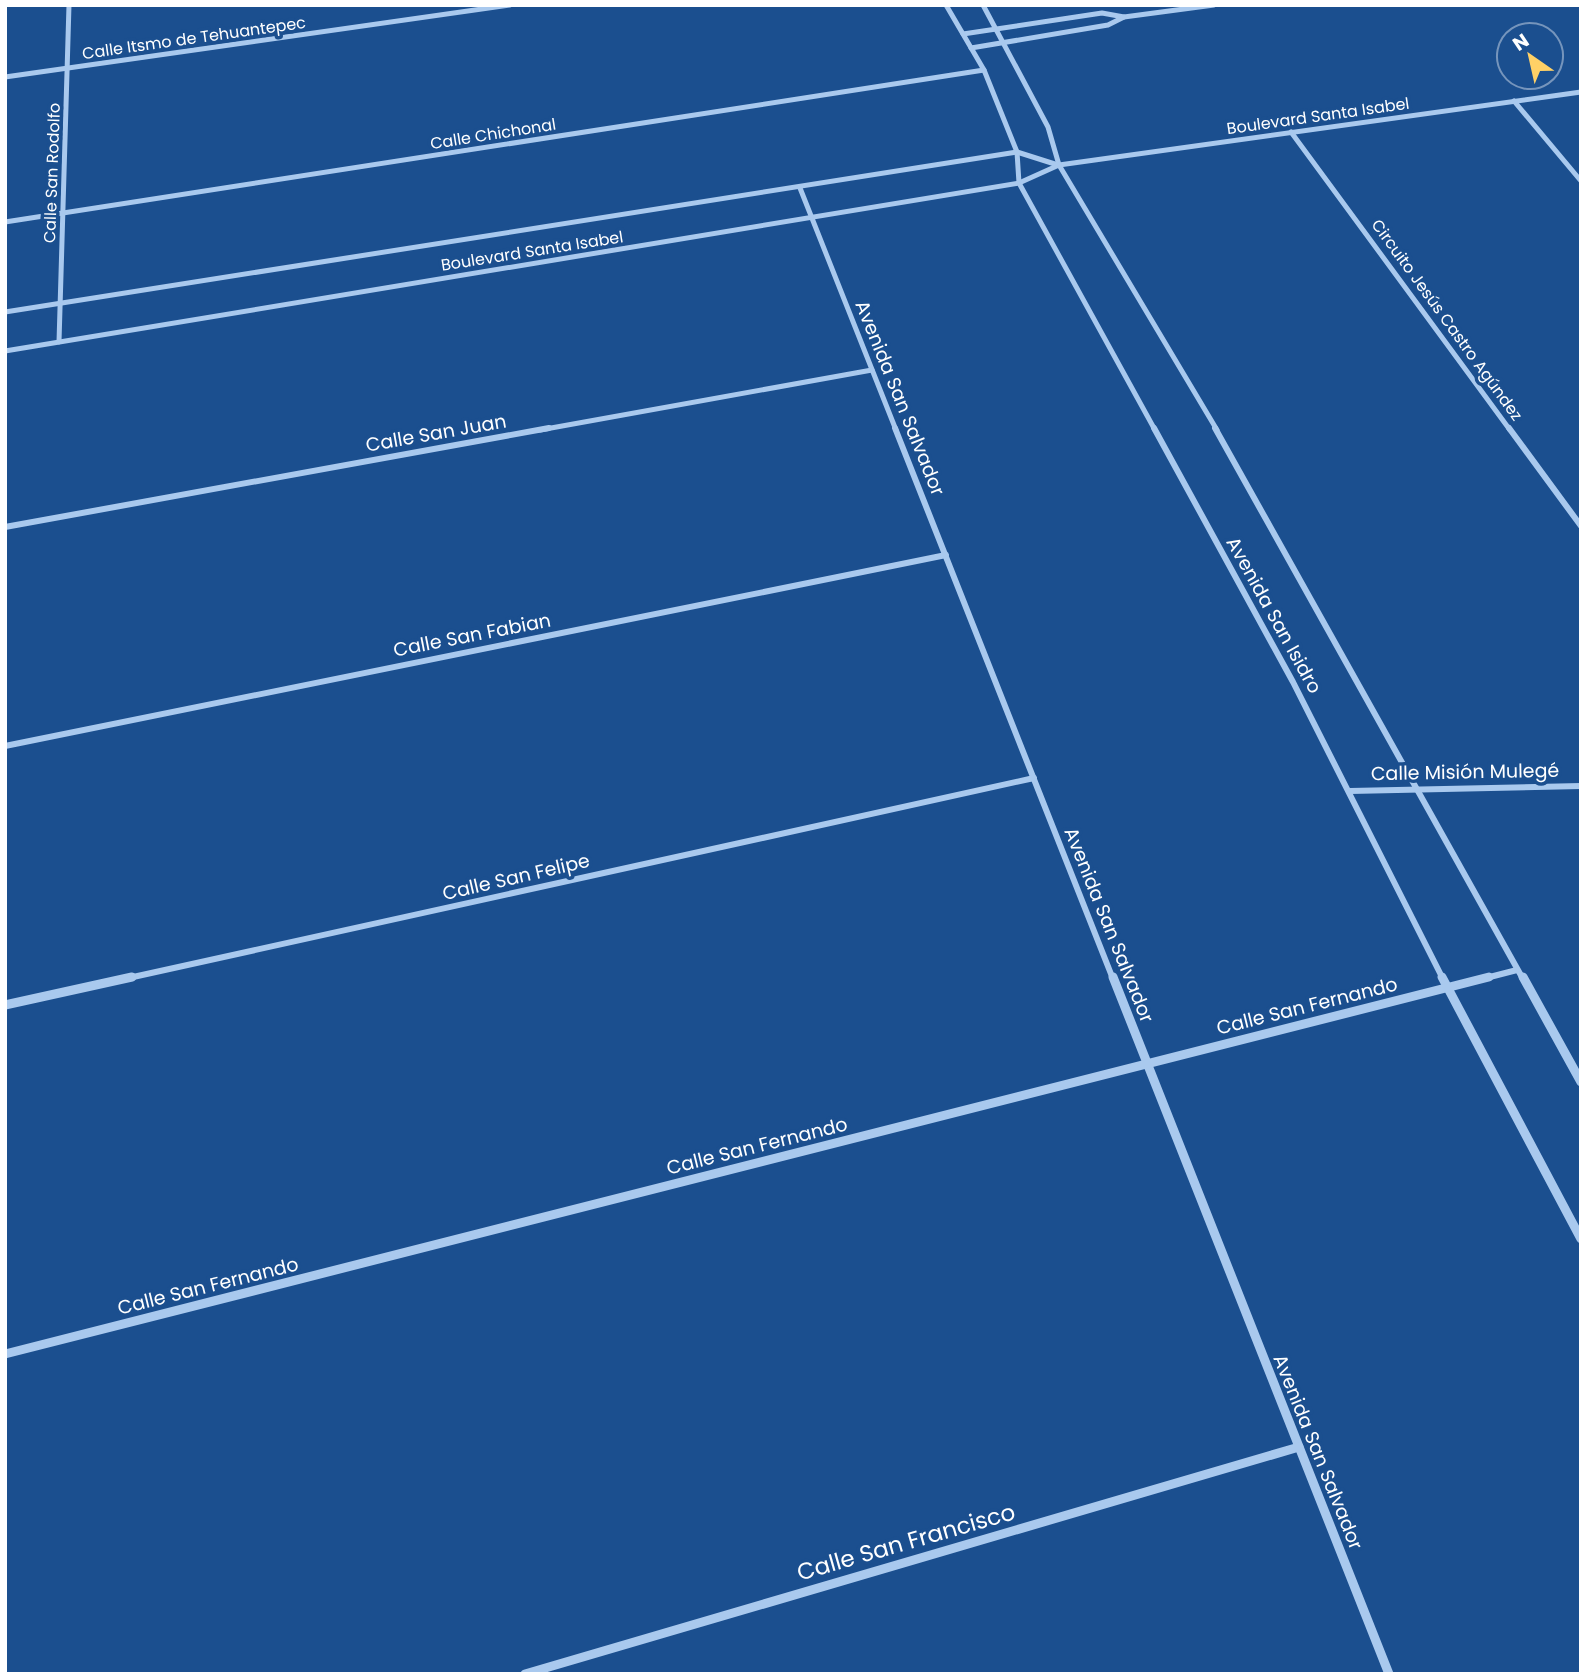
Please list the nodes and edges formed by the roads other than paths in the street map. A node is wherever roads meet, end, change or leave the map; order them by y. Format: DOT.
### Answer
graph roads {
  1 [pos="69,5"];
  2 [pos="510,5"];
  3 [pos="946,5"];
  4 [pos="983,5"];
  5 [pos="1214,5"];
  6 [pos="1191,7"];
  7 [pos="1124,17"];
  8 [pos="996,29"];
  9 [pos="963,34"];
  10 [pos="1003,44"];
  11 [pos="971,48"];
  12 [pos="68,68"];
  13 [pos="984,71"];
  14 [pos="5,76"];
  15 [pos="1581,92"];
  16 [pos="1514,101"];
  17 [pos="1291,132"];
  18 [pos="1017,152"];
  19 [pos="1059,165"];
  20 [pos="1581,181"];
  21 [pos="1019,183"];
  22 [pos="800,188"];
  23 [pos="63,213"];
  24 [pos="812,217"];
  25 [pos="5,222"];
  26 [pos="60,303"];
  27 [pos="5,312"];
  28 [pos="59,342"];
  29 [pos="5,351"];
  30 [pos="872,370"];
  31 [pos="1581,526"];
  32 [pos="5,527"];
  33 [pos="946,555"];
  34 [pos="5,746"];
  35 [pos="1034,778"];
  36 [pos="1581,786"];
  37 [pos="1418,788"];
  38 [pos="1350,790"];
  39 [pos="1517,970"];
  40 [pos="1447,987"];
  41 [pos="5,1005"];
  42 [pos="1147,1063"];
  43 [pos="1581,1082"];
  44 [pos="1581,1239"];
  45 [pos="5,1354"];
  46 [pos="1299,1447"];
  47 [pos="525,1674"];
  48 [pos="1389,1674"];
  1 -- 12 [label="street, Calle San Rodolfo"];
  2 -- 12 [label="street, Calle Itsmo de Tehuantepec"];
  3 -- 9 [label="street, Avenida San Isidro"];
  4 -- 8 [label="street"];
  5 -- 6 [label="street"];
  6 -- 7 [label="street"];
  7 -- 8 [label="street"];
  7 -- 10 [label="street"];
  8 -- 9 [label="street"];
  8 -- 10 [label="street"];
  9 -- 11 [label="street, Avenida San Isidro"];
  10 -- 11 [label="street"];
  10 -- 19 [label="street"];
  11 -- 13 [label="street, Avenida San Isidro"];
  12 -- 14 [label="street, Calle Itsmo de Tehuantepec"];
  12 -- 23 [label="street, Calle San Rodolfo"];
  13 -- 18 [label="street, Avenida San Isidro"];
  13 -- 23 [label="street, Calle Chichonal"];
  15 -- 16 [label="street, Boulevard Santa Isabel"];
  16 -- 17 [label="street, Boulevard Santa Isabel"];
  16 -- 20 [label="street"];
  17 -- 19 [label="street, Boulevard Santa Isabel"];
  17 -- 31 [label="street, Circuito Jesús Castro Agúndez"];
  18 -- 19 [label="street, Boulevard Santa Isabel"];
  18 -- 21 [label="street, Avenida San Isidro"];
  18 -- 22 [label="street, Boulevard Santa Isabel"];
  19 -- 21 [label="street, Boulevard Santa Isabel"];
  19 -- 37 [label="street"];
  21 -- 24 [label="street, Boulevard Santa Isabel"];
  21 -- 38 [label="street, Avenida San Isidro"];
  22 -- 24 [label="street, Avenida San Salvador"];
  22 -- 26 [label="street, Boulevard Santa Isabel"];
  23 -- 25 [label="street, Calle Chichonal"];
  23 -- 26 [label="street, Calle San Rodolfo"];
  24 -- 28 [label="street, Boulevard Santa Isabel"];
  24 -- 30 [label="street, Avenida San Salvador"];
  26 -- 27 [label="street, Boulevard Santa Isabel"];
  26 -- 28 [label="street, Calle San Rodolfo"];
  28 -- 29 [label="street, Boulevard Santa Isabel"];
  30 -- 32 [label="street, Calle San Juan"];
  30 -- 33 [label="street, Avenida San Salvador"];
  33 -- 34 [label="street, Calle San Fabian"];
  33 -- 35 [label="street, Avenida San Salvador"];
  35 -- 41 [label="street, Calle San Felipe"];
  35 -- 42 [label="street, Avenida San Salvador"];
  36 -- 37 [label="street, Calle Misión Mulegé"];
  37 -- 38 [label="street, Calle Misión Mulegé"];
  37 -- 39 [label="street"];
  38 -- 40 [label="street, Avenida San Isidro"];
  39 -- 40 [label="street, Calle San Fernando"];
  39 -- 43 [label="street"];
  40 -- 42 [label="street, Calle San Fernando"];
  40 -- 44 [label="street, Avenida San Isidro"];
  42 -- 45 [label="street, Calle San Fernando"];
  42 -- 46 [label="street, Avenida San Salvador"];
  46 -- 47 [label="street, Calle San Francisco"];
  46 -- 48 [label="street, Avenida San Salvador"];
}
